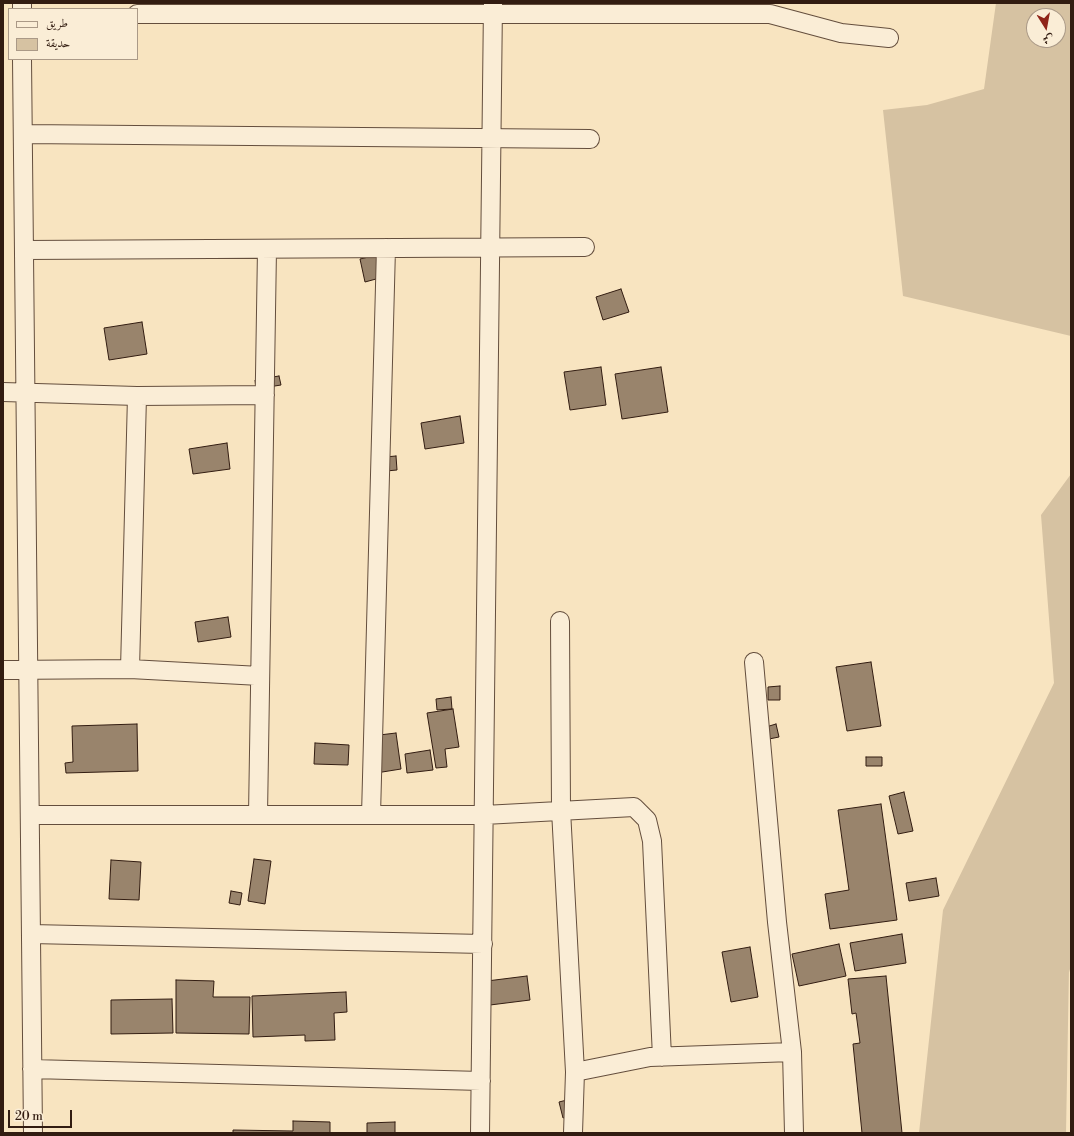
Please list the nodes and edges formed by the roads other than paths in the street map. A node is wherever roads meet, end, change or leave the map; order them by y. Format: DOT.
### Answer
graph roads {
  1 [pos="493,9"];
  2 [pos="138,14"];
  3 [pos="889,38"];
  4 [pos="22,60"];
  5 [pos="23,134"];
  6 [pos="491,138"];
  7 [pos="590,139"];
  8 [pos="585,247"];
  9 [pos="267,248"];
  10 [pos="386,248"];
  11 [pos="490,248"];
  12 [pos="24,250"];
  13 [pos="3,392"];
  14 [pos="26,392"];
  15 [pos="265,395"];
  16 [pos="137,396"];
  17 [pos="560,621"];
  18 [pos="754,662"];
  19 [pos="130,669"];
  20 [pos="3,670"];
  21 [pos="28,670"];
  22 [pos="260,676"];
  23 [pos="561,810"];
  24 [pos="30,815"];
  25 [pos="258,815"];
  26 [pos="371,815"];
  27 [pos="484,815"];
  28 [pos="31,934"];
  29 [pos="483,944"];
  30 [pos="792,1052"];
  31 [pos="662,1057"];
  32 [pos="32,1069"];
  33 [pos="575,1072"];
  34 [pos="481,1081"];
  35 [pos="33,1133"];
  36 [pos="480,1133"];
  37 [pos="573,1133"];
  38 [pos="794,1133"];
  1 -- 2 [label="street"];
  1 -- 3 [label="street"];
  1 -- 6 [label="street"];
  4 -- 5 [label="street"];
  5 -- 6 [label="street"];
  5 -- 12 [label="street"];
  6 -- 7 [label="street"];
  6 -- 11 [label="street"];
  8 -- 11 [label="street"];
  9 -- 10 [label="street"];
  9 -- 12 [label="street"];
  9 -- 15 [label="street"];
  10 -- 11 [label="street"];
  10 -- 26 [label="street"];
  11 -- 27 [label="street"];
  12 -- 14 [label="street"];
  13 -- 14 [label="street"];
  14 -- 16 [label="street"];
  14 -- 21 [label="street"];
  15 -- 16 [label="street"];
  15 -- 22 [label="street"];
  16 -- 19 [label="street"];
  17 -- 23 [label="street"];
  18 -- 30 [label="street"];
  19 -- 21 [label="street"];
  19 -- 22 [label="street"];
  20 -- 21 [label="street"];
  21 -- 24 [label="street"];
  22 -- 25 [label="street"];
  23 -- 27 [label="street"];
  23 -- 31 [label="street"];
  23 -- 33 [label="street"];
  24 -- 25 [label="street"];
  24 -- 28 [label="street"];
  25 -- 26 [label="street"];
  26 -- 27 [label="street"];
  27 -- 29 [label="street"];
  28 -- 29 [label="street"];
  28 -- 32 [label="street"];
  29 -- 34 [label="street"];
  30 -- 31 [label="street"];
  30 -- 38 [label="street"];
  31 -- 33 [label="street"];
  32 -- 34 [label="street"];
  32 -- 35 [label="street"];
  33 -- 37 [label="street"];
  34 -- 36 [label="street"];
}
